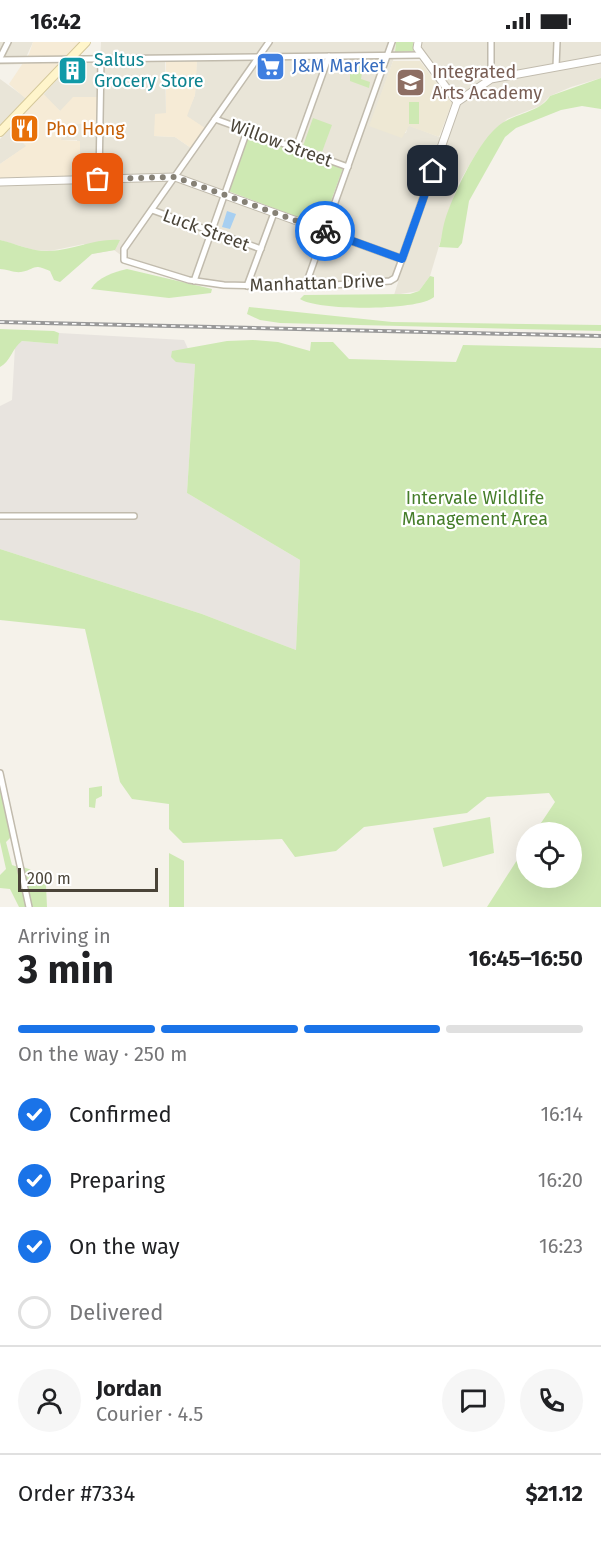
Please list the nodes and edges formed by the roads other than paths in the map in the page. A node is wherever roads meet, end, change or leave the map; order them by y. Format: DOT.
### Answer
graph roads {
  1 [pos="8,42"];
  2 [pos="86,42"];
  3 [pos="270,42"];
  4 [pos="392,42"];
  5 [pos="492,42"];
  6 [pos="556,42"];
  7 [pos="419,48"];
  8 [pos="388,55"];
  9 [pos="329,56"];
  10 [pos="259,57"];
  11 [pos="0,59"];
  12 [pos="69,59"];
  13 [pos="101,59"];
  14 [pos="601,59"];
  15 [pos="556,67"];
  16 [pos="491,79"];
  17 [pos="457,102"];
  18 [pos="215,119"];
  19 [pos="248,130"];
  20 [pos="0,132"];
  21 [pos="296,148"];
  22 [pos="348,166"];
  23 [pos="175,177"];
  24 [pos="99,179"];
  25 [pos="0,182"];
  26 [pos="224,195"];
  27 [pos="152,210"];
  28 [pos="274,213"];
  29 [pos="211,231"];
  30 [pos="325,231"];
  31 [pos="261,249"];
  32 [pos="402,259"];
  33 [pos="194,281"];
  34 [pos="247,286"];
  35 [pos="305,287"];
  36 [pos="0,516"];
  37 [pos="134,516"];
  38 [pos="0,773"];
  39 [pos="29,907"];
  1 -- 11 [label="street"];
  2 -- 12 [label="main road"];
  3 -- 10 [label="street"];
  4 -- 8 [label="street"];
  5 -- 16 [label="street"];
  6 -- 15 [label="street"];
  7 -- 8 [label="street"];
  7 -- 17 [label="street"];
  8 -- 9 [label="street"];
  8 -- 22 [label="street"];
  9 -- 10 [label="street"];
  9 -- 21 [label="street"];
  10 -- 13 [label="street"];
  10 -- 18 [label="street"];
  11 -- 12 [label="street"];
  12 -- 13 [label="street"];
  12 -- 20 [label="main road"];
  13 -- 24 [label="street"];
  14 -- 15 [label="street"];
  15 -- 16 [label="street"];
  16 -- 17 [label="street"];
  17 -- 32 [label="street, Manhattan Drive"];
  18 -- 19 [label="street, Willow Street"];
  18 -- 23 [label="street"];
  19 -- 21 [label="street, Willow Street"];
  19 -- 26 [label="street"];
  21 -- 22 [label="street, Willow Street"];
  22 -- 30 [label="street"];
  23 -- 24 [label="street"];
  23 -- 26 [label="street"];
  23 -- 27 [label="street"];
  24 -- 25 [label="street"];
  26 -- 28 [label="street"];
  26 -- 29 [label="street"];
  27 -- 29 [label="street, Luck Street"];
  27 -- 33 [label="street, Manhattan Drive"];
  28 -- 30 [label="street"];
  28 -- 31 [label="street"];
  29 -- 31 [label="street, Luck Street"];
  29 -- 33 [label="street"];
  30 -- 32 [label="street"];
  30 -- 35 [label="street"];
  31 -- 34 [label="street"];
  32 -- 35 [label="street, Manhattan Drive"];
  33 -- 34 [label="street, Manhattan Drive"];
  34 -- 35 [label="street, Manhattan Drive"];
  36 -- 37 [label="street"];
  38 -- 39 [label="street"];
}
